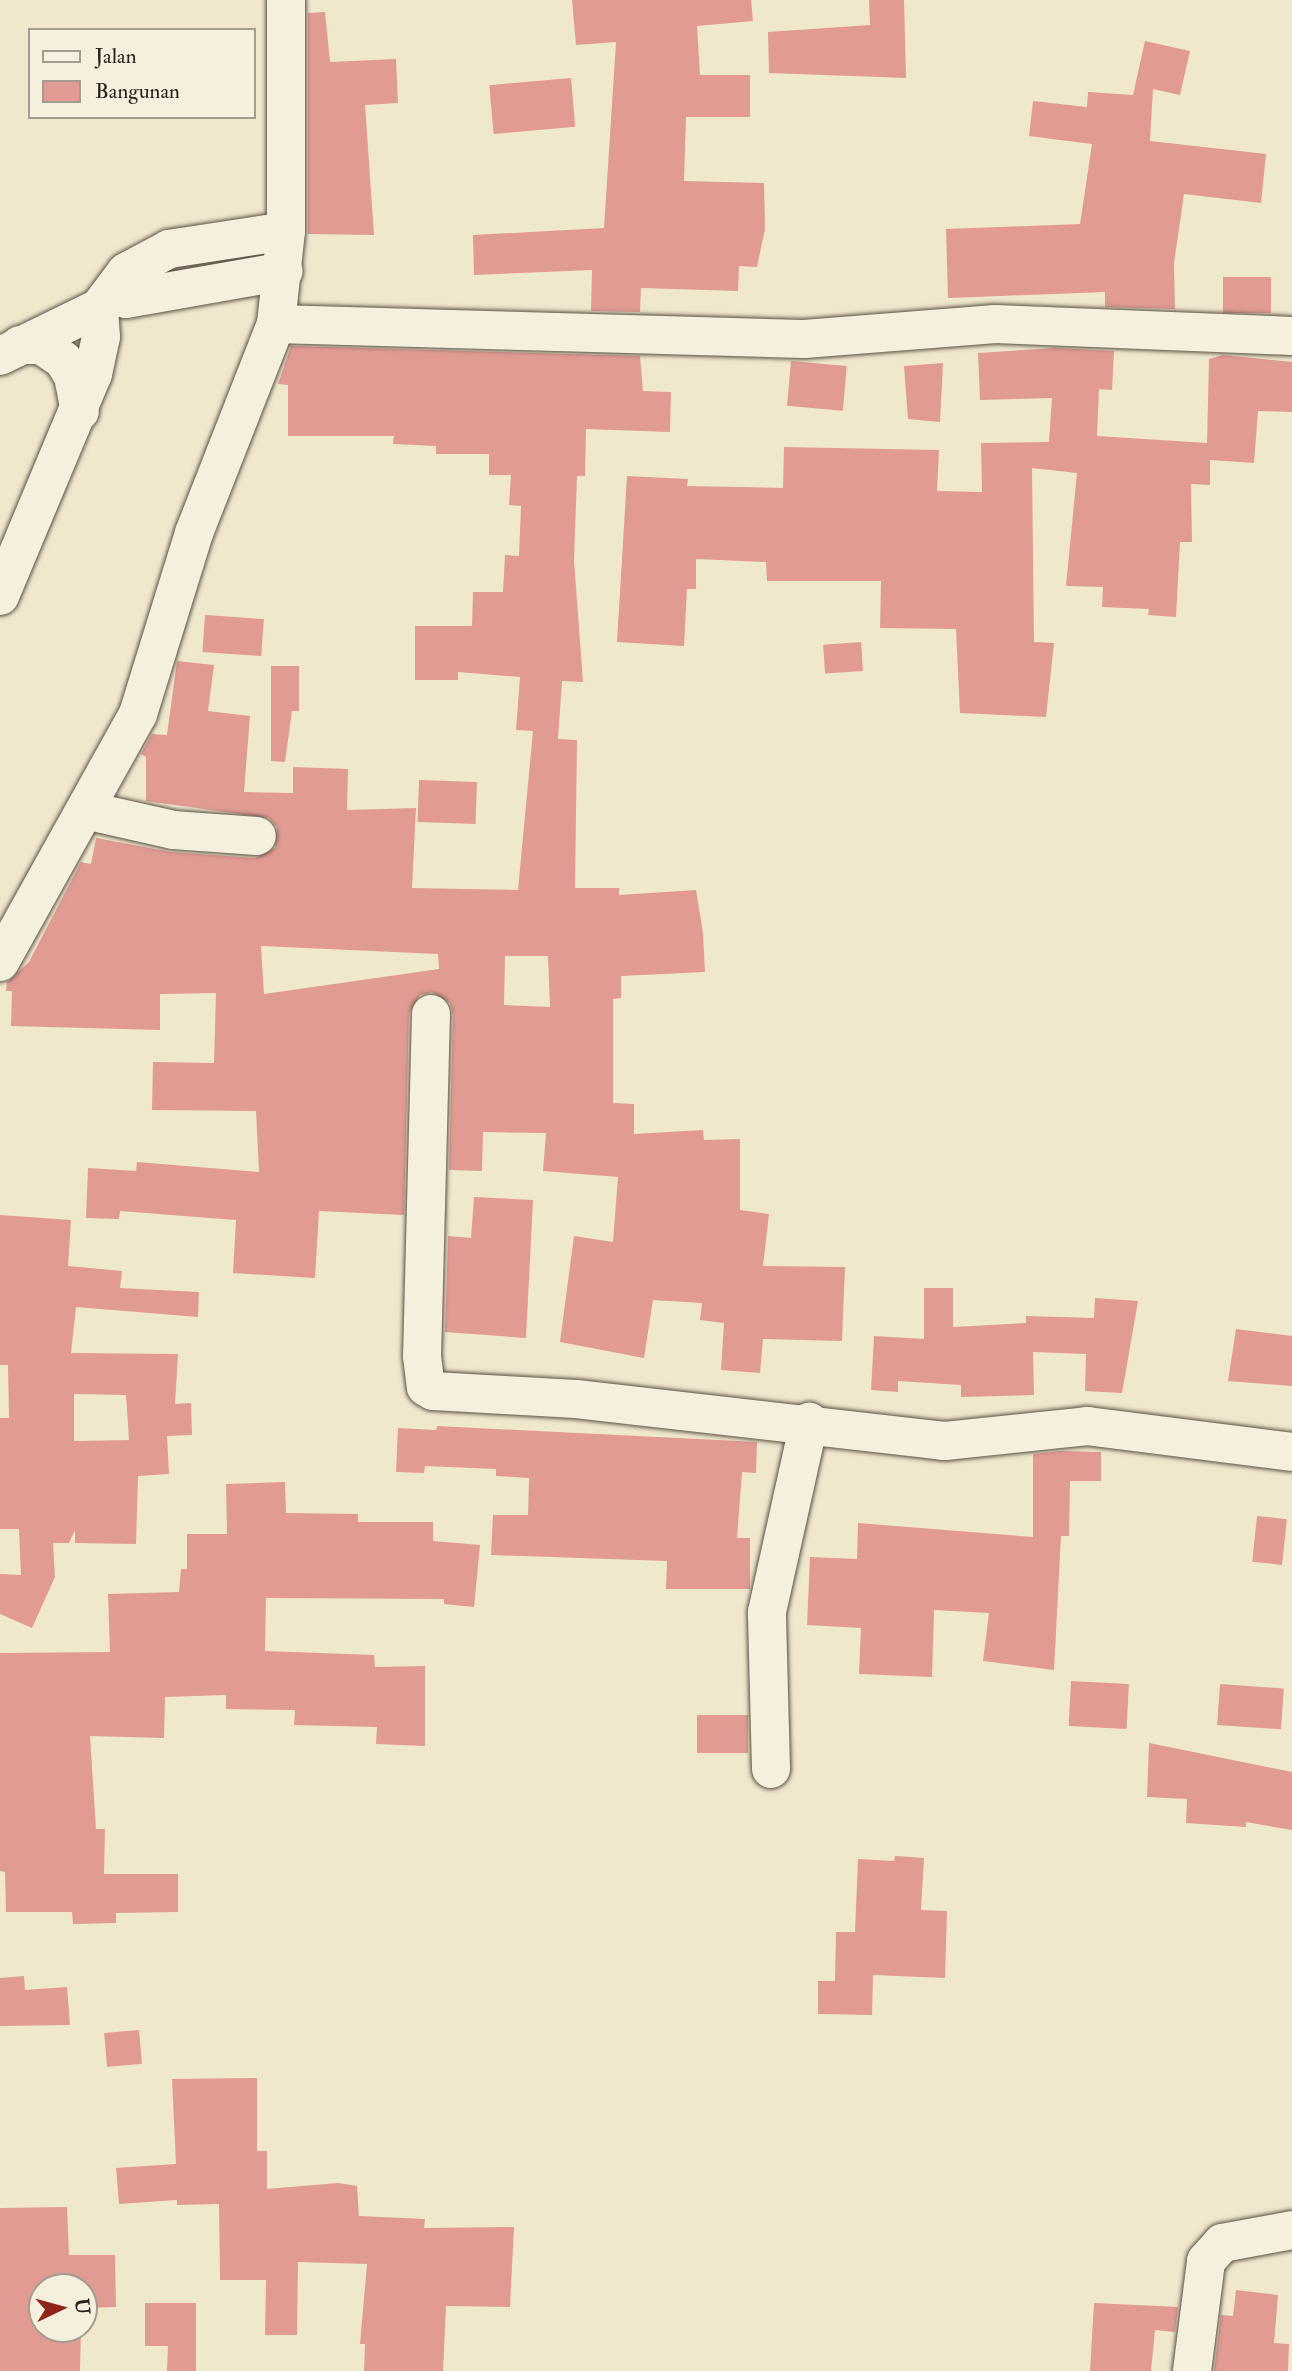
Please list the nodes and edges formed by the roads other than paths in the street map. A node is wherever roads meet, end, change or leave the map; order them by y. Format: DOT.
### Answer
graph roads {
  1 [pos="286,0"];
  2 [pos="286,231"];
  3 [pos="284,271"];
  4 [pos="106,302"];
  5 [pos="276,324"];
  6 [pos="1292,336"];
  7 [pos="10,351"];
  8 [pos="80,411"];
  9 [pos="0,597"];
  10 [pos="89,811"];
  11 [pos="257,836"];
  12 [pos="0,962"];
  13 [pos="431,1014"];
  14 [pos="809,1422"];
  15 [pos="1292,1452"];
  16 [pos="771,1769"];
  17 [pos="1292,2230"];
  18 [pos="1192,2371"];
  1 -- 2 [label="street"];
  2 -- 3 [label="street"];
  2 -- 4 [label="street"];
  3 -- 4 [label="street"];
  3 -- 5 [label="street"];
  4 -- 7 [label="street"];
  4 -- 8 [label="street"];
  5 -- 6 [label="street"];
  5 -- 10 [label="street"];
  7 -- 8 [label="street"];
  8 -- 9 [label="street"];
  10 -- 11 [label="street"];
  10 -- 12 [label="street"];
  13 -- 14 [label="street"];
  14 -- 15 [label="street"];
  14 -- 16 [label="street"];
  17 -- 18 [label="street"];
}
